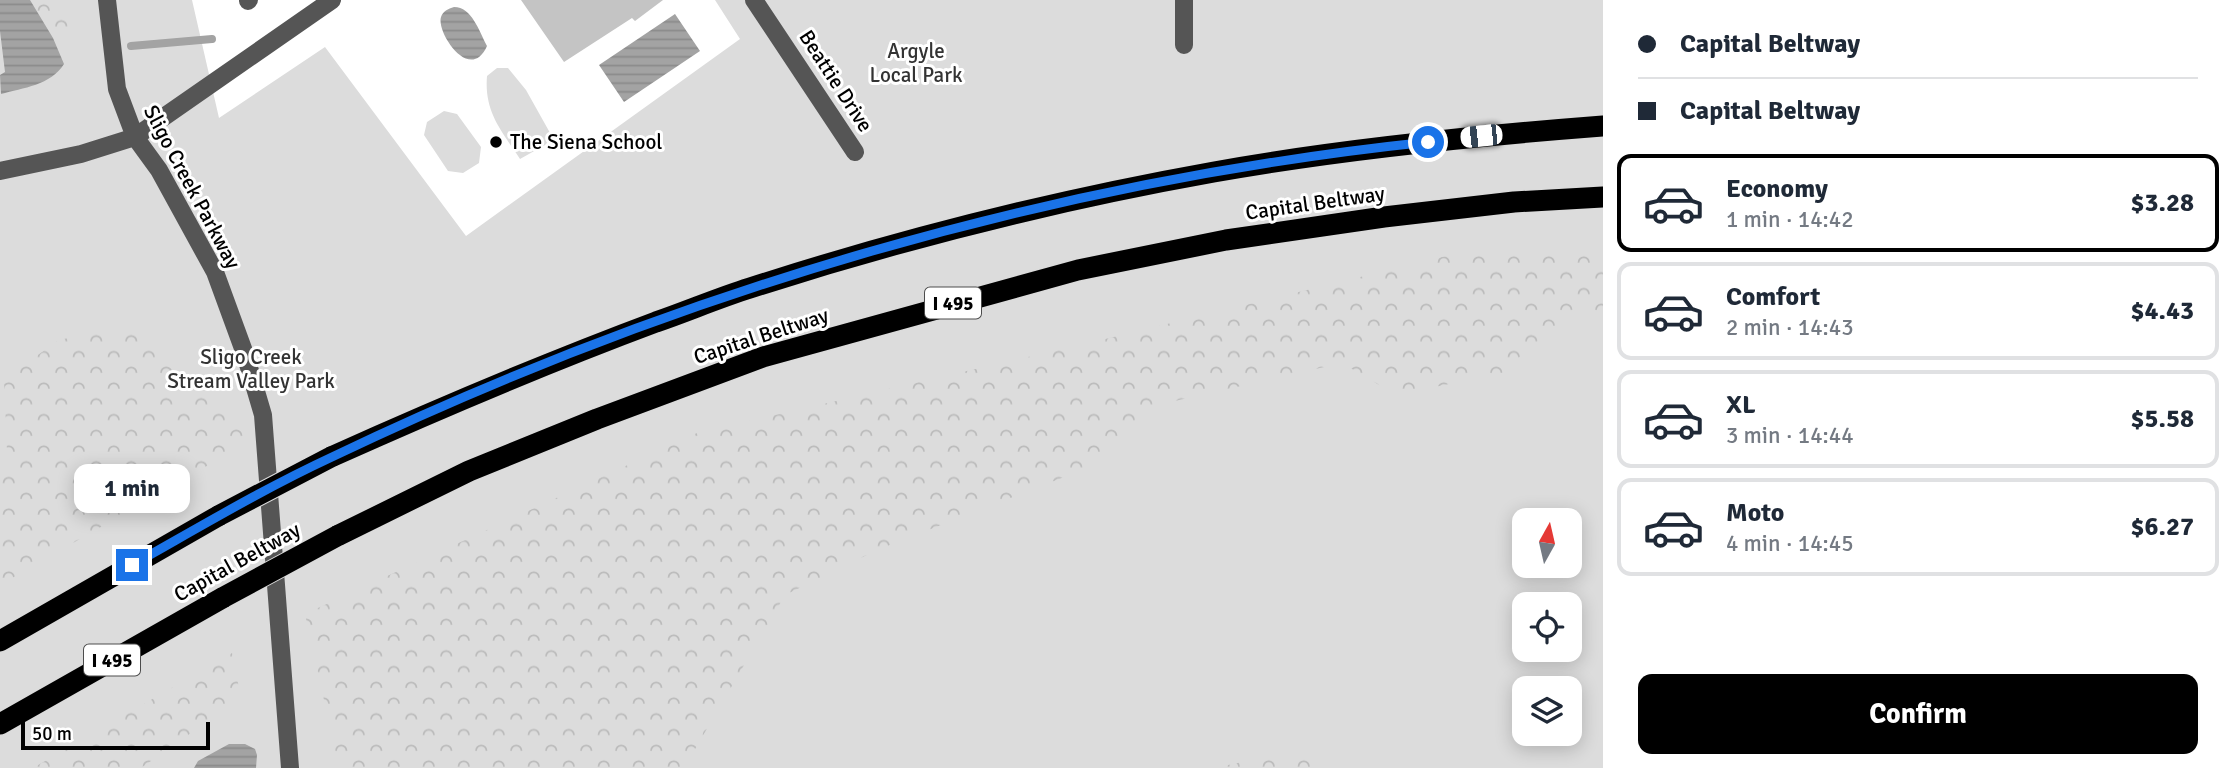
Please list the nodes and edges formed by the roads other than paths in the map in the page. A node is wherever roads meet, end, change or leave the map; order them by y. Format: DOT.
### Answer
graph roads {
  1 [pos="107,0"];
  2 [pos="332,0"];
  3 [pos="754,0"];
  4 [pos="1184,0"];
  5 [pos="1184,45"];
  6 [pos="1603,126"];
  7 [pos="135,137"];
  8 [pos="855,152"];
  9 [pos="0,171"];
  10 [pos="1603,197"];
  11 [pos="0,641"];
  12 [pos="0,724"];
  13 [pos="290,768"];
  1 -- 7 [label="street, Sligo Creek Parkway"];
  2 -- 7 [label="street"];
  3 -- 8 [label="street, Beattie Drive"];
  4 -- 5 [label="street"];
  6 -- 11 [label="highway, bridge"];
  7 -- 9 [label="street"];
  7 -- 13 [label="street, Sligo Creek Parkway"];
  10 -- 12 [label="highway, Capital Beltway / I 495, bridge"];
}
